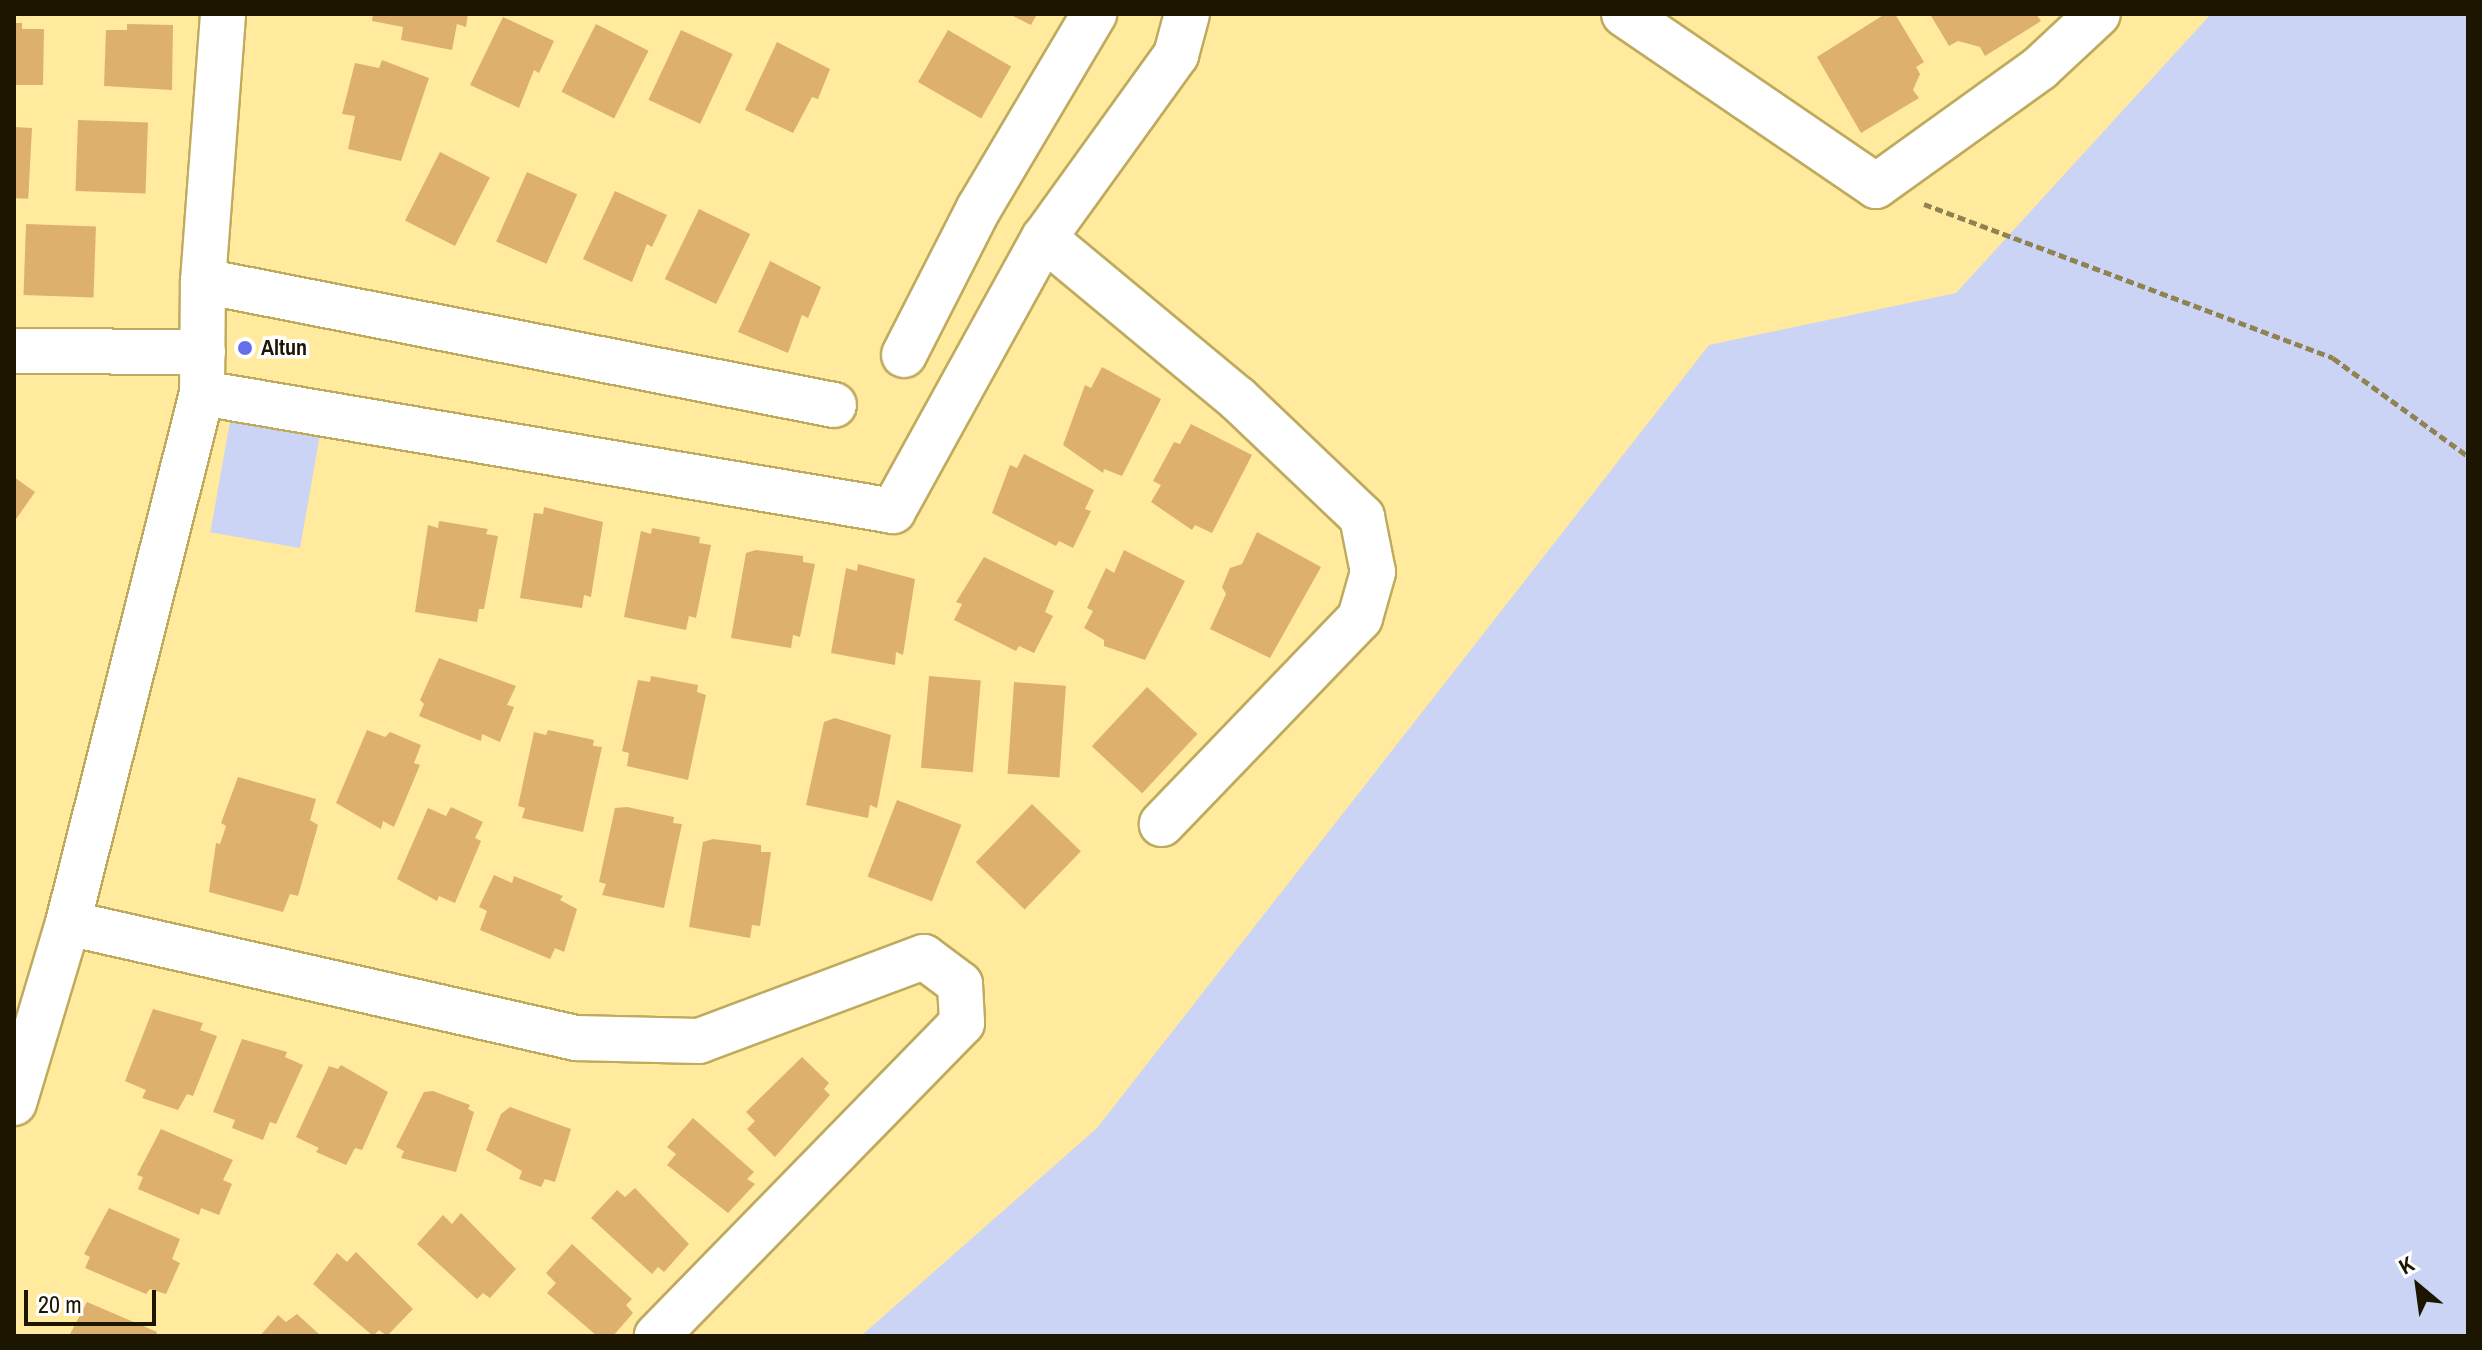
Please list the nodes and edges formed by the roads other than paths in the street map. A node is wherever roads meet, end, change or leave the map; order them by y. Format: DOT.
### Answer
graph roads {
  1 [pos="223,14"];
  2 [pos="1094,14"];
  3 [pos="1187,14"];
  4 [pos="1624,14"];
  5 [pos="2098,14"];
  6 [pos="1044,238"];
  7 [pos="203,281"];
  8 [pos="14,351"];
  9 [pos="904,355"];
  10 [pos="203,372"];
  11 [pos="834,405"];
  12 [pos="1162,824"];
  13 [pos="68,923"];
  14 [pos="14,1103"];
  15 [pos="657,1336"];
  1 -- 7 [label="street"];
  2 -- 9 [label="street"];
  3 -- 6 [label="street"];
  4 -- 5 [label="street"];
  6 -- 10 [label="street"];
  6 -- 12 [label="street"];
  7 -- 10 [label="street"];
  7 -- 11 [label="street"];
  8 -- 10 [label="street"];
  10 -- 13 [label="street"];
  13 -- 14 [label="street"];
  13 -- 15 [label="street"];
}
